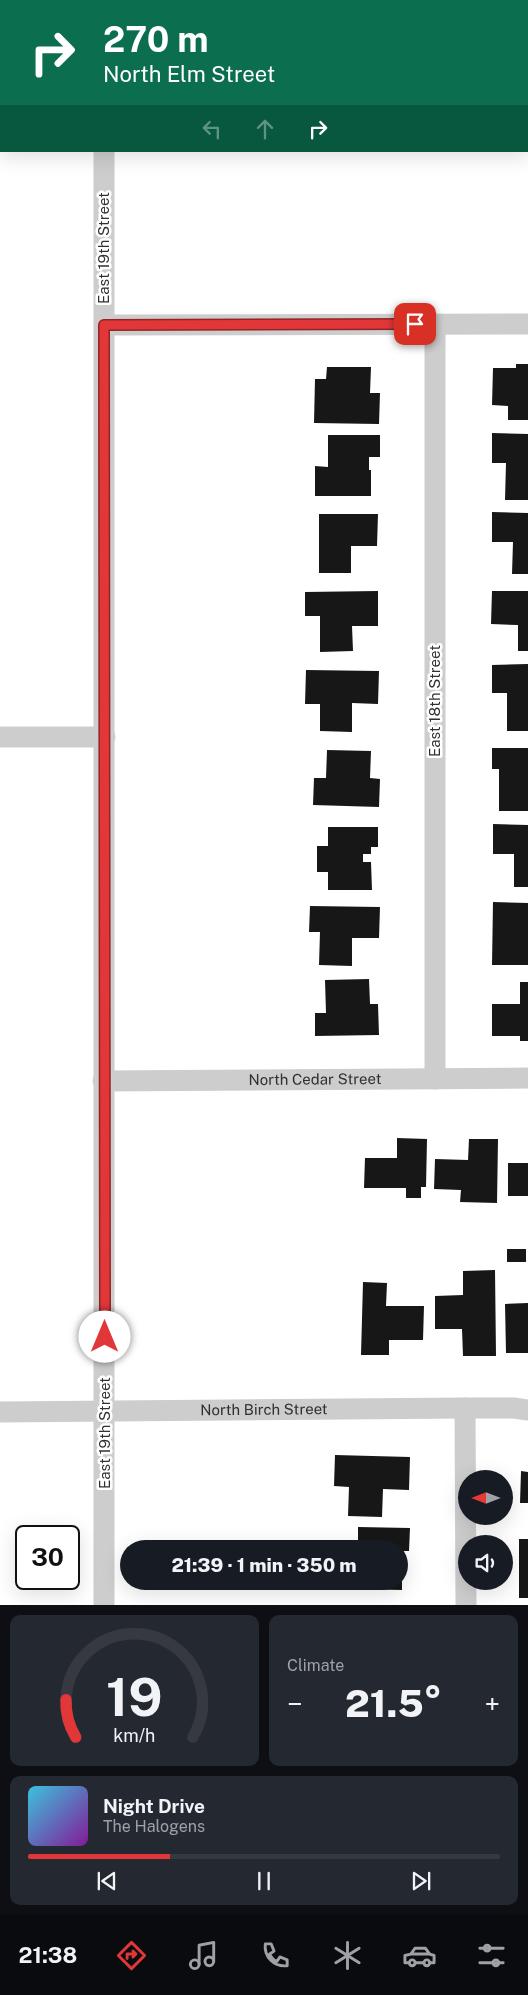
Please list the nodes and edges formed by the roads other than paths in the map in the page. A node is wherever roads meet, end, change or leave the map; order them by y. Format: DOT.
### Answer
graph roads {
  1 [pos="104,152"];
  2 [pos="435,324"];
  3 [pos="528,324"];
  4 [pos="104,325"];
  5 [pos="0,737"];
  6 [pos="105,737"];
  7 [pos="528,1078"];
  8 [pos="435,1079"];
  9 [pos="103,1081"];
  10 [pos="465,1408"];
  11 [pos="105,1410"];
  12 [pos="528,1410"];
  13 [pos="0,1412"];
  14 [pos="104,1605"];
  15 [pos="466,1605"];
  1 -- 4 [label="street, East 19th Street"];
  2 -- 3 [label="street"];
  2 -- 4 [label="street"];
  2 -- 8 [label="street, East 18th Street"];
  4 -- 6 [label="street, East 19th Street"];
  5 -- 6 [label="street"];
  6 -- 9 [label="street, East 19th Street"];
  7 -- 8 [label="street, North Cedar Street"];
  8 -- 9 [label="street, North Cedar Street"];
  9 -- 11 [label="street, East 19th Street"];
  10 -- 11 [label="street, North Birch Street"];
  10 -- 12 [label="street, North Birch Street"];
  10 -- 15 [label="street"];
  11 -- 13 [label="street, North Birch Street"];
  11 -- 14 [label="street, East 19th Street"];
}
